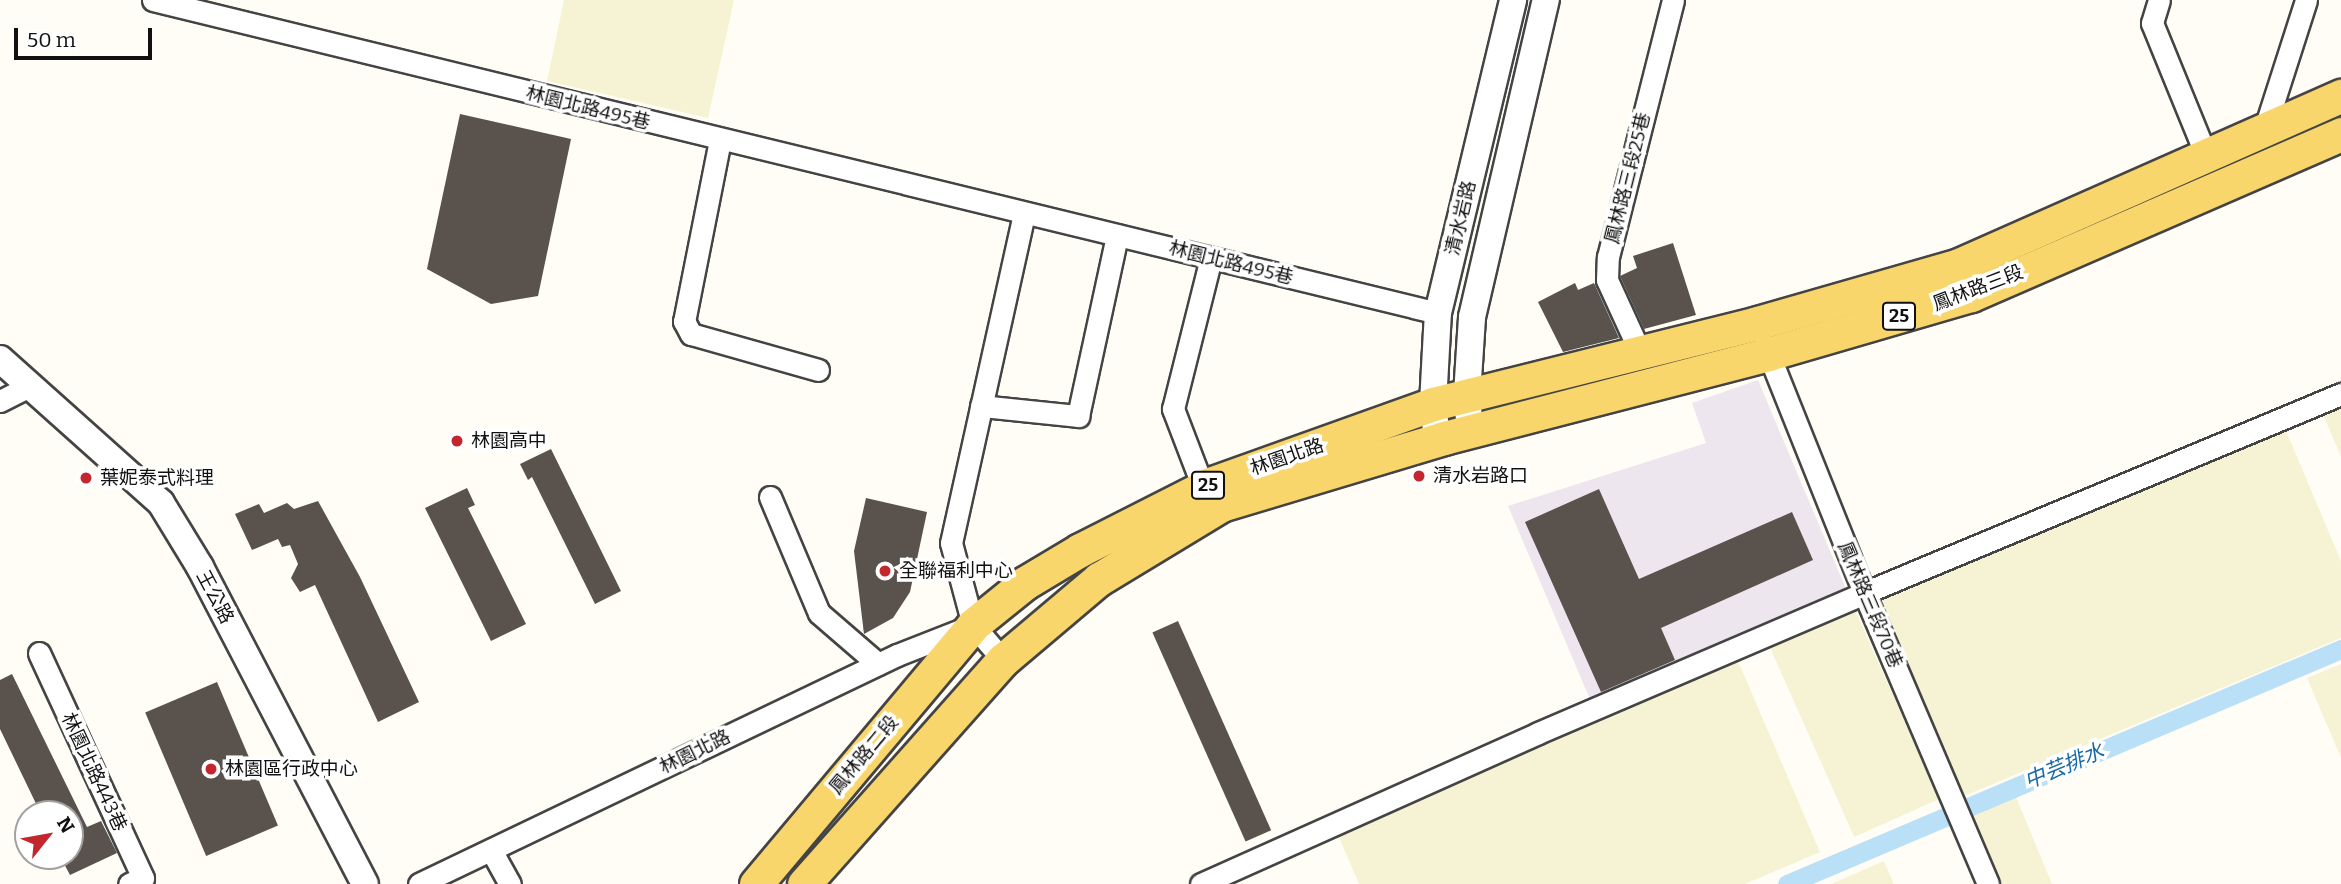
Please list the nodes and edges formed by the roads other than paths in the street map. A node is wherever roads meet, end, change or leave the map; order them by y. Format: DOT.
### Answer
graph roads {
  1 [pos="153,0"];
  2 [pos="1514,0"];
  3 [pos="1546,0"];
  4 [pos="1673,0"];
  5 [pos="2159,0"];
  6 [pos="2306,0"];
  7 [pos="2341,96"];
  8 [pos="2266,128"];
  9 [pos="2341,134"];
  10 [pos="720,140"];
  11 [pos="2206,155"];
  12 [pos="1024,213"];
  13 [pos="1117,235"];
  14 [pos="1211,258"];
  15 [pos="1438,313"];
  16 [pos="1757,323"];
  17 [pos="1640,352"];
  18 [pos="1768,354"];
  19 [pos="0,359"];
  20 [pos="818,370"];
  21 [pos="32,385"];
  22 [pos="2341,394"];
  23 [pos="1467,395"];
  24 [pos="0,401"];
  25 [pos="1433,404"];
  26 [pos="981,406"];
  27 [pos="1470,431"];
  28 [pos="1437,440"];
  29 [pos="1203,487"];
  30 [pos="770,497"];
  31 [pos="1864,593"];
  32 [pos="973,625"];
  33 [pos="39,653"];
  34 [pos="1003,660"];
  35 [pos="878,664"];
  36 [pos="491,850"];
  37 [pos="129,884"];
  38 [pos="365,884"];
  39 [pos="419,884"];
  40 [pos="510,884"];
  41 [pos="756,884"];
  42 [pos="804,884"];
  43 [pos="1201,884"];
  44 [pos="1989,884"];
  1 -- 10 [label="street, 林園北路495巷"];
  2 -- 15 [label="street, 清水岩路"];
  3 -- 23 [label="street, 清水岩路"];
  4 -- 17 [label="street, 鳳林路三段25巷"];
  5 -- 11 [label="street"];
  6 -- 8 [label="street"];
  7 -- 8 [label="main road, 鳳林路三段 / 25"];
  8 -- 11 [label="main road, 鳳林路三段 / 25"];
  9 -- 18 [label="main road, 鳳林路三段 / 25"];
  10 -- 12 [label="street, 林園北路495巷"];
  10 -- 20 [label="street"];
  11 -- 16 [label="main road, 鳳林路三段 / 25"];
  12 -- 13 [label="street, 林園北路495巷"];
  12 -- 26 [label="street"];
  13 -- 14 [label="street, 林園北路495巷"];
  13 -- 26 [label="street"];
  14 -- 15 [label="street, 林園北路495巷"];
  14 -- 29 [label="street"];
  15 -- 25 [label="street, 清水岩路"];
  16 -- 17 [label="main road, 鳳林路三段 / 25"];
  16 -- 18 [label="street, 鳳林路三段70巷"];
  17 -- 23 [label="main road, 鳳林路三段 / 25"];
  18 -- 27 [label="main road, 鳳林路三段 / 25"];
  18 -- 31 [label="street, 鳳林路三段70巷"];
  19 -- 21 [label="street, 王公路"];
  21 -- 24 [label="street"];
  21 -- 38 [label="street, 王公路"];
  22 -- 31 [label="street"];
  23 -- 25 [label="main road, 林園北路 / 25"];
  23 -- 27 [label="street, 清水岩路"];
  25 -- 28 [label="street, 清水岩路"];
  25 -- 29 [label="main road, 林園北路 / 25"];
  26 -- 32 [label="street"];
  27 -- 28 [label="main road, 鳳林路三段 / 25"];
  28 -- 34 [label="main road, 林園北路 / 25"];
  29 -- 32 [label="main road, 林園北路 / 25"];
  30 -- 35 [label="street"];
  31 -- 43 [label="street"];
  31 -- 44 [label="street, 鳳林路三段70巷"];
  32 -- 34 [label="street"];
  32 -- 35 [label="street, 林園北路"];
  32 -- 41 [label="main road, 鳳林路二段 / 25"];
  33 -- 37 [label="street, 林園北路443巷"];
  34 -- 42 [label="main road, 鳳林路二段 / 25"];
  35 -- 36 [label="street, 林園北路"];
  36 -- 39 [label="street, 林園北路"];
  36 -- 40 [label="street"];
}
